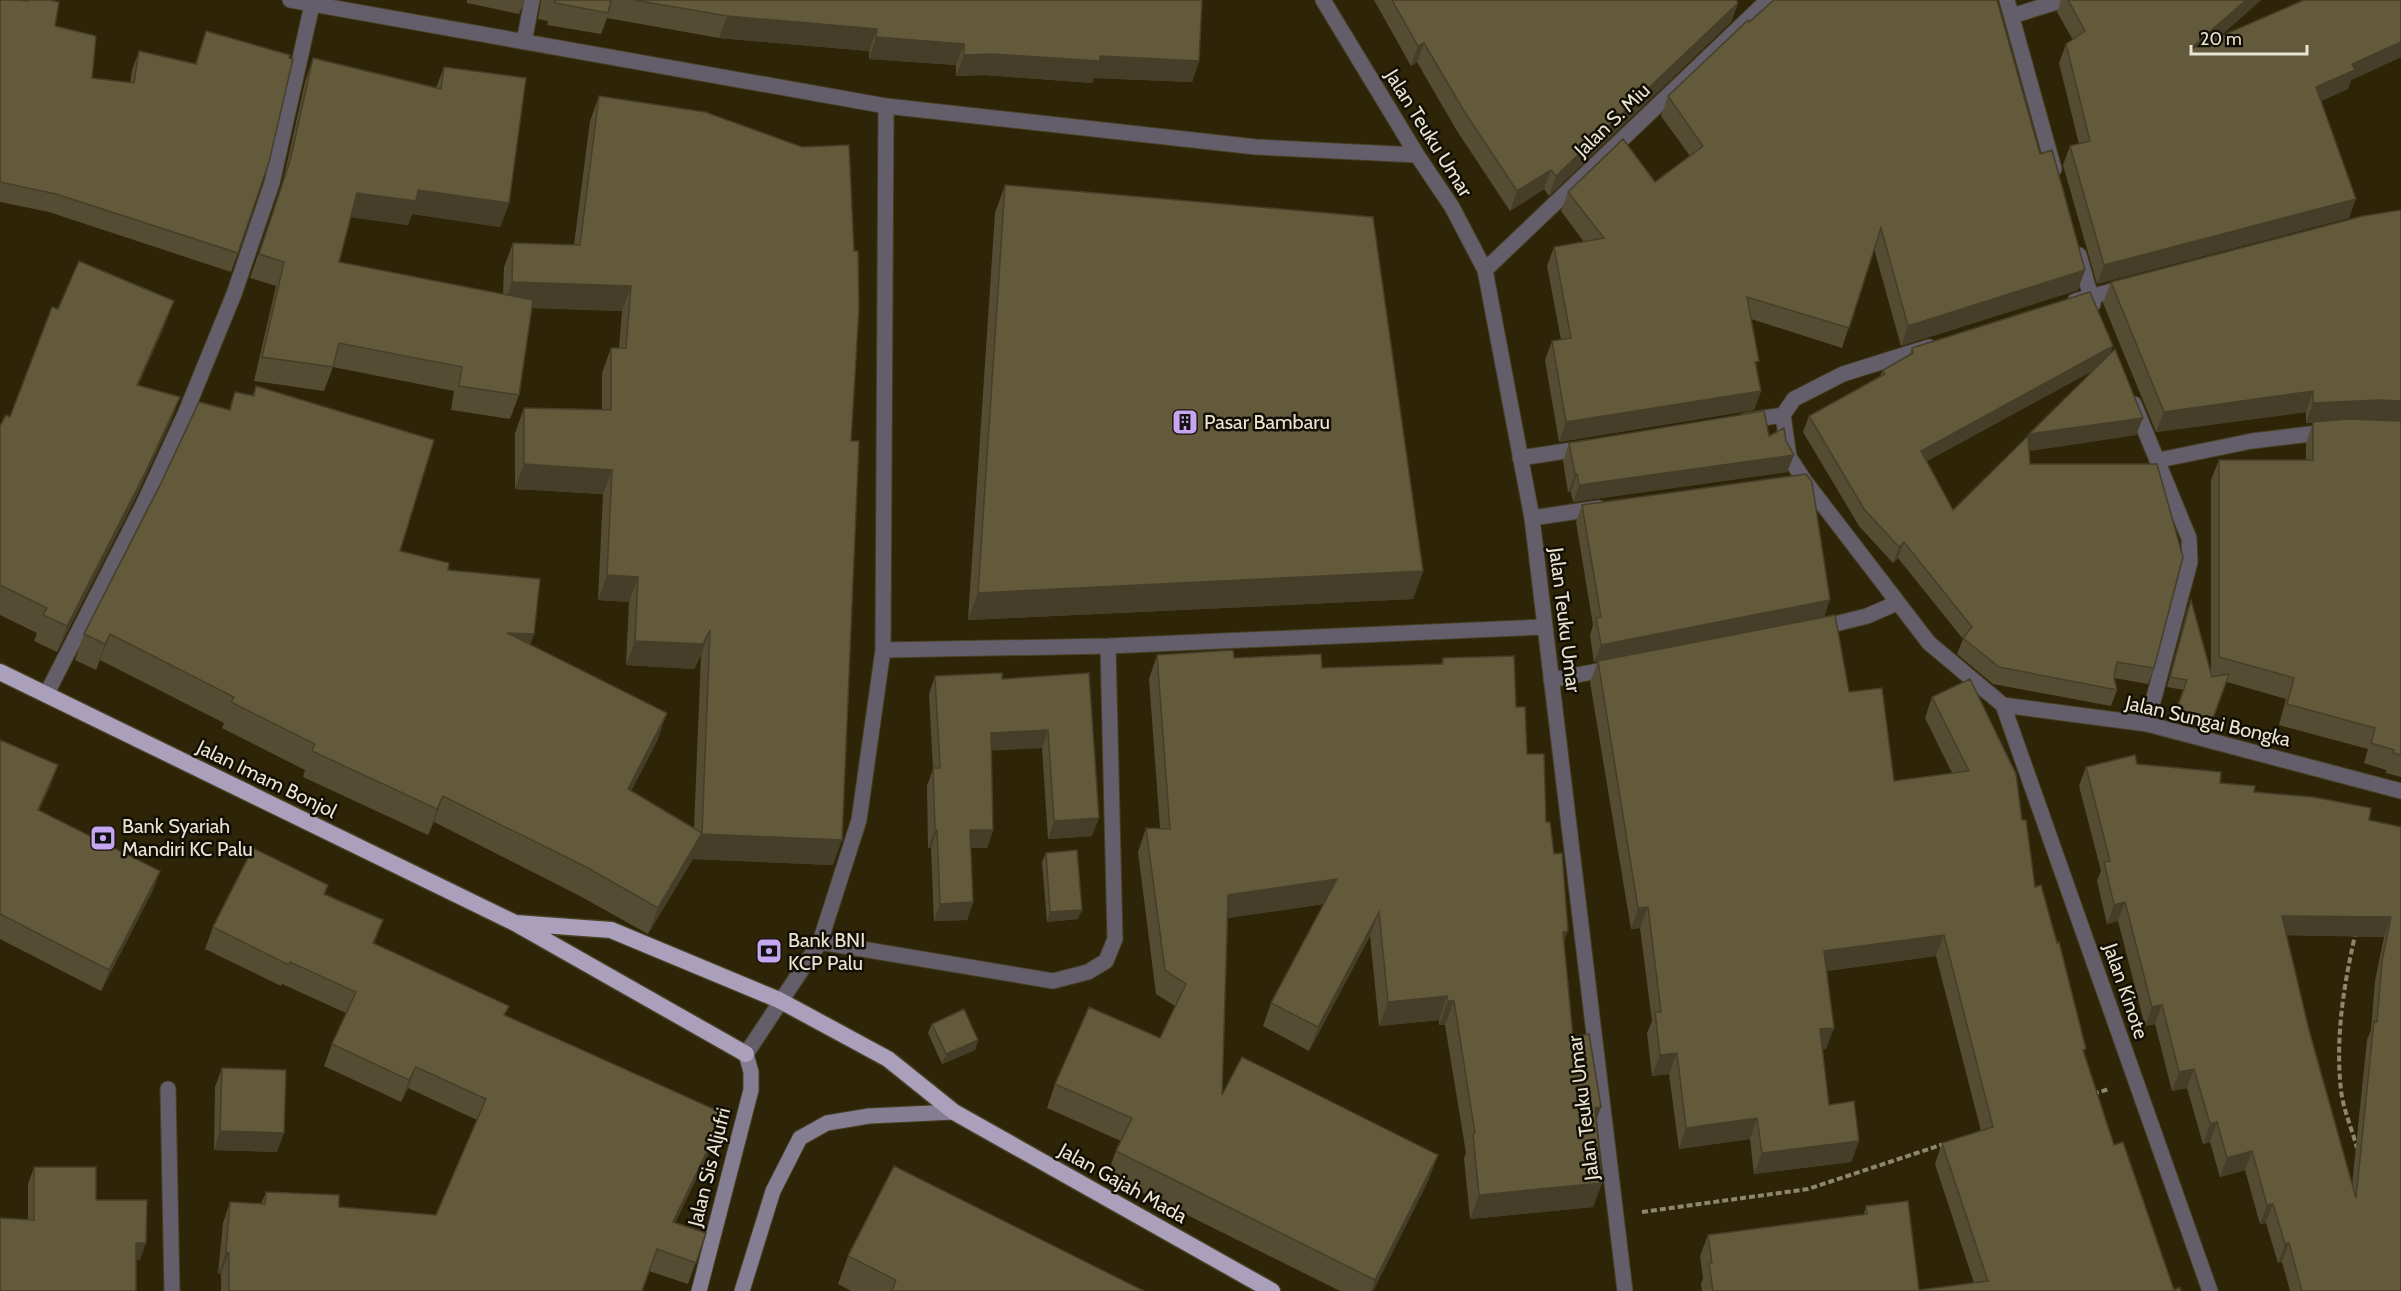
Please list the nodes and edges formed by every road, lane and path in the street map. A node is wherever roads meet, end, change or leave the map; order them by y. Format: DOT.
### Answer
graph roads {
  1 [pos="290,0"];
  2 [pos="532,0"];
  3 [pos="1323,0"];
  4 [pos="1768,0"];
  5 [pos="2007,0"];
  6 [pos="2063,0"];
  7 [pos="312,4"];
  8 [pos="2012,16"];
  9 [pos="524,42"];
  10 [pos="886,106"];
  11 [pos="1417,155"];
  12 [pos="2059,186"];
  13 [pos="2075,241"];
  14 [pos="1485,270"];
  15 [pos="2136,284"];
  16 [pos="2090,296"];
  17 [pos="2056,307"];
  18 [pos="2099,318"];
  19 [pos="1944,342"];
  20 [pos="2125,385"];
  21 [pos="1782,415"];
  22 [pos="1726,425"];
  23 [pos="2339,432"];
  24 [pos="1600,445"];
  25 [pos="1520,459"];
  26 [pos="2159,460"];
  27 [pos="1615,506"];
  28 [pos="1532,518"];
  29 [pos="1897,603"];
  30 [pos="1544,627"];
  31 [pos="1804,631"];
  32 [pos="1108,646"];
  33 [pos="883,650"];
  34 [pos="1632,664"];
  35 [pos="0,672"];
  36 [pos="1551,680"];
  37 [pos="46,695"];
  38 [pos="2003,705"];
  39 [pos="2147,724"];
  40 [pos="2401,791"];
  41 [pos="515,923"];
  42 [pos="2357,927"];
  43 [pos="820,942"];
  44 [pos="780,1000"];
  45 [pos="746,1054"];
  46 [pos="2135,1080"];
  47 [pos="168,1089"];
  48 [pos="2090,1095"];
  49 [pos="954,1112"];
  50 [pos="1945,1144"];
  51 [pos="2359,1155"];
  52 [pos="1617,1216"];
  53 [pos="172,1291"];
  54 [pos="699,1291"];
  55 [pos="742,1291"];
  56 [pos="1272,1291"];
  57 [pos="1625,1291"];
  58 [pos="2210,1291"];
  1 -- 7 [label="street"];
  2 -- 9 [label="street"];
  3 -- 11 [label="street, Jalan Teuku Umar"];
  4 -- 14 [label="street, Jalan S. Miu"];
  5 -- 8 [label="street"];
  6 -- 8 [label="street"];
  7 -- 9 [label="street"];
  7 -- 37 [label="street"];
  8 -- 12 [label="street"];
  9 -- 10 [label="street"];
  10 -- 11 [label="street"];
  10 -- 33 [label="street"];
  11 -- 14 [label="street, Jalan Teuku Umar"];
  13 -- 16 [label="street"];
  14 -- 25 [label="street, Jalan Teuku Umar"];
  15 -- 16 [label="street"];
  16 -- 17 [label="street"];
  16 -- 18 [label="street"];
  19 -- 21 [label="street"];
  20 -- 26 [label="street"];
  21 -- 22 [label="street"];
  21 -- 29 [label="street"];
  23 -- 26 [label="street"];
  24 -- 25 [label="street"];
  25 -- 28 [label="street, Jalan Teuku Umar"];
  26 -- 39 [label="street"];
  27 -- 28 [label="street"];
  28 -- 30 [label="street, Jalan Teuku Umar"];
  29 -- 31 [label="street"];
  29 -- 38 [label="street"];
  30 -- 32 [label="street"];
  30 -- 36 [label="street, Jalan Teuku Umar"];
  32 -- 33 [label="street"];
  32 -- 43 [label="street"];
  33 -- 43 [label="street"];
  34 -- 36 [label="street"];
  35 -- 37 [label="highway, Jalan Imam Bonjol"];
  36 -- 52 [label="street, Jalan Teuku Umar"];
  37 -- 41 [label="highway, Jalan Imam Bonjol"];
  38 -- 39 [label="street, Jalan Sungai Bongka"];
  38 -- 46 [label="street, Jalan Kinote"];
  39 -- 40 [label="street, Jalan Sungai Bongka"];
  41 -- 44 [label="highway, Jalan Imam Bonjol"];
  41 -- 45 [label="highway, Jalan Imam Bonjol"];
  42 -- 51 [label="path"];
  43 -- 44 [label="street"];
  44 -- 45 [label="street"];
  44 -- 49 [label="highway, Jalan Imam Bonjol"];
  45 -- 54 [label="main road, Jalan Sis Aljufri"];
  46 -- 48 [label="path"];
  46 -- 58 [label="street, Jalan Kinote"];
  47 -- 53 [label="street"];
  49 -- 55 [label="main road"];
  49 -- 56 [label="highway, Jalan Gajah Mada"];
  50 -- 52 [label="path"];
  52 -- 57 [label="street, Jalan Teuku Umar"];
}
